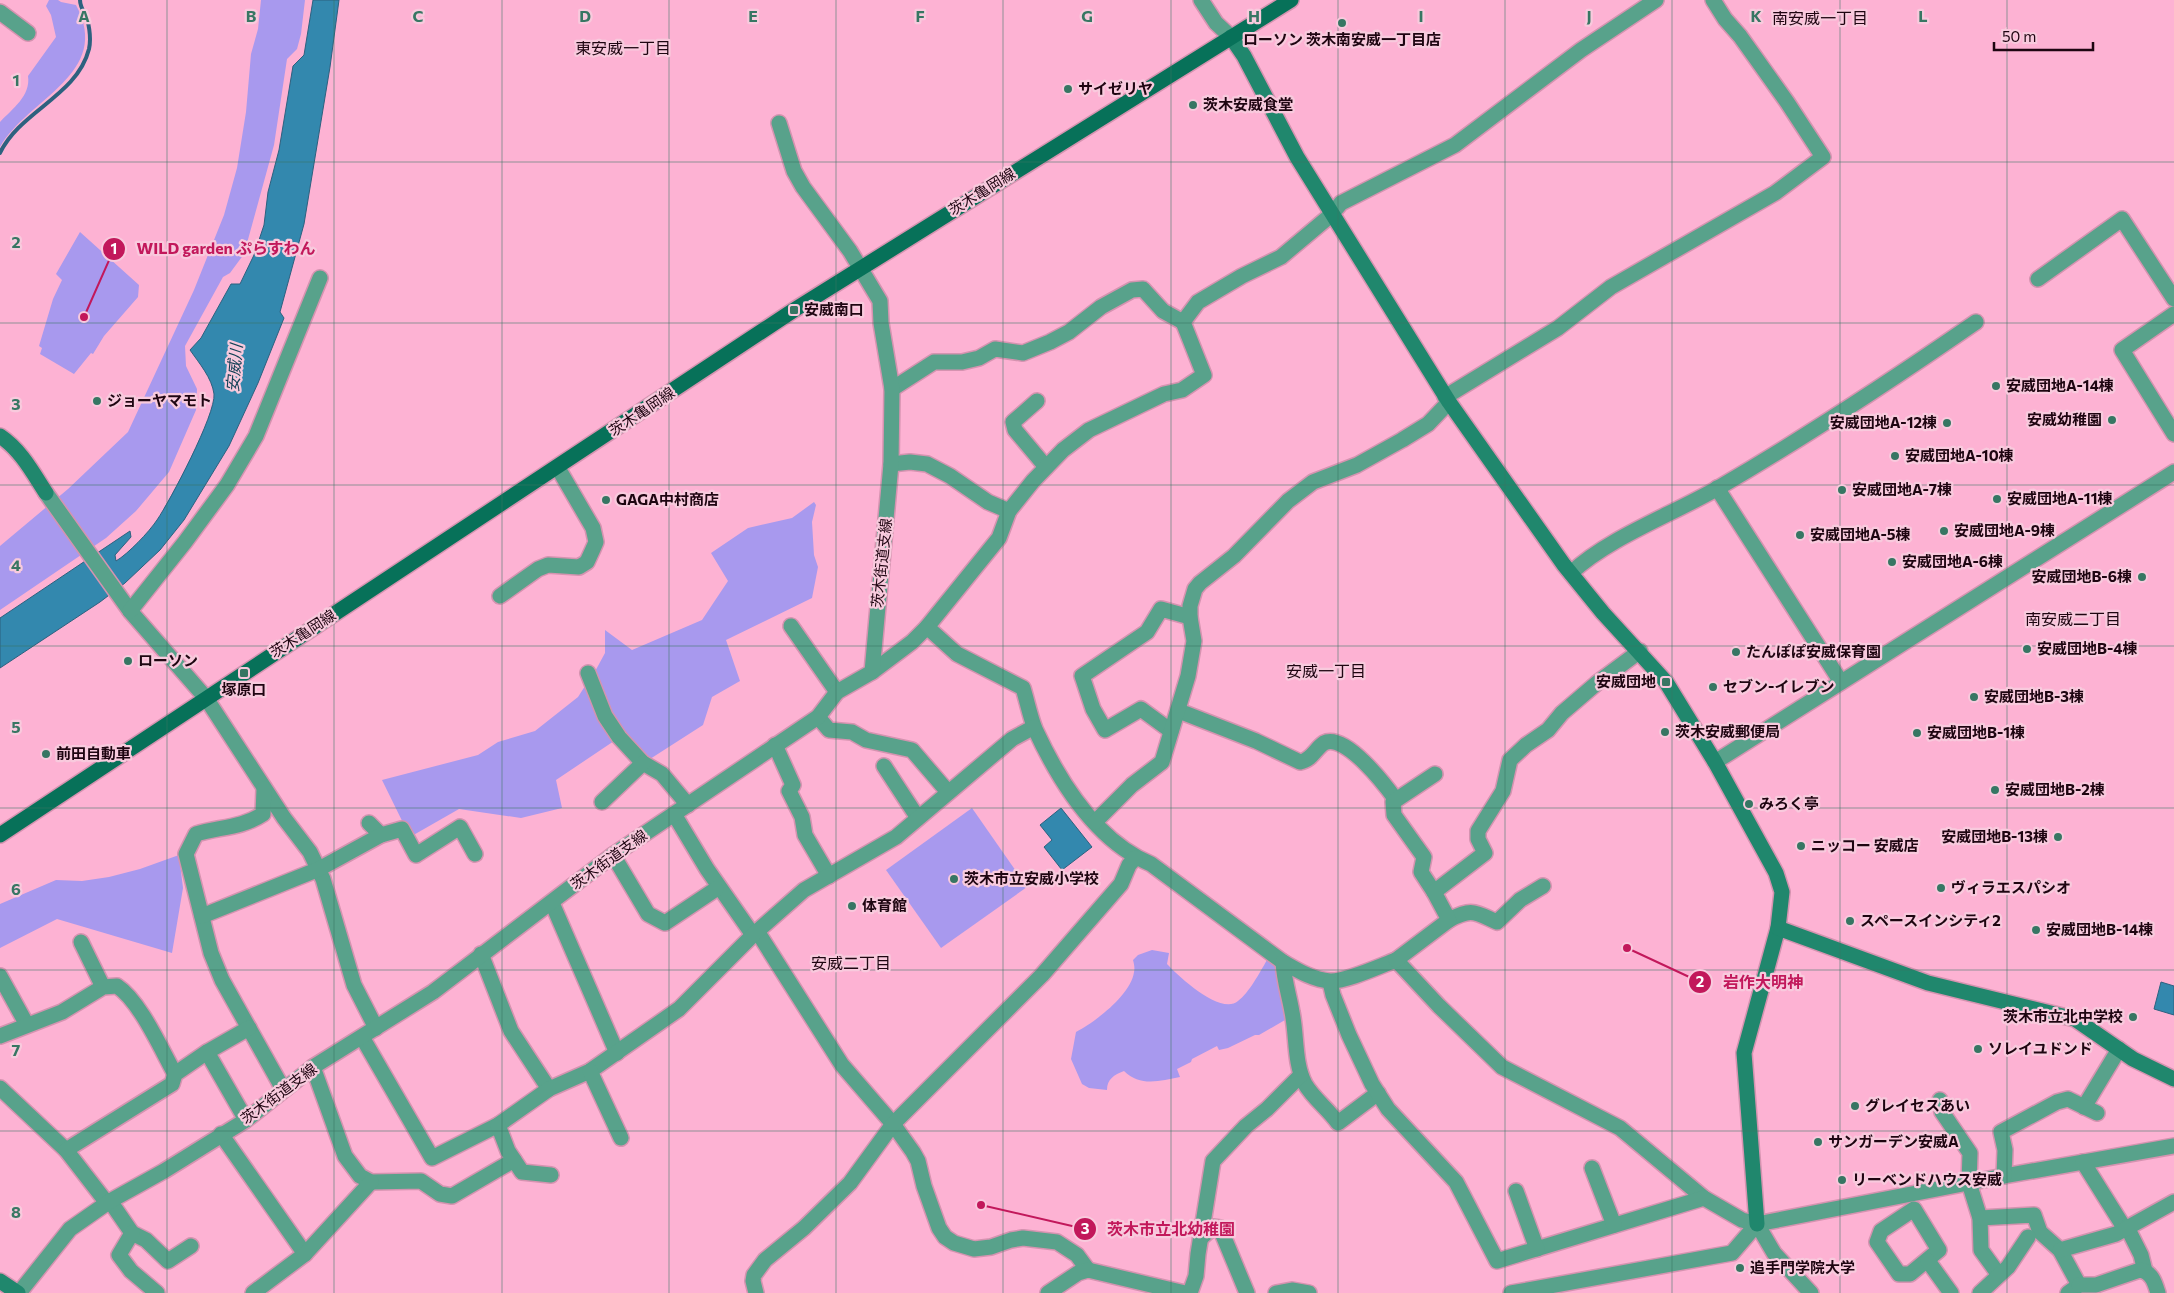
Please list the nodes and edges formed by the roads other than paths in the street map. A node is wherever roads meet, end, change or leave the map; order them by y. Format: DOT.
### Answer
graph roads {
  1 [pos="1201,0"];
  2 [pos="1291,0"];
  3 [pos="1656,0"];
  4 [pos="1713,0"];
  5 [pos="0,12"];
  6 [pos="28,33"];
  7 [pos="1230,37"];
  8 [pos="779,123"];
  9 [pos="1331,215"];
  10 [pos="860,268"];
  11 [pos="320,278"];
  12 [pos="2038,279"];
  13 [pos="2174,299"];
  14 [pos="2174,314"];
  15 [pos="1183,322"];
  16 [pos="1976,322"];
  17 [pos="892,389"];
  18 [pos="1447,399"];
  19 [pos="1037,401"];
  20 [pos="2174,434"];
  21 [pos="0,436"];
  22 [pos="891,464"];
  23 [pos="1046,467"];
  24 [pos="558,468"];
  25 [pos="2174,472"];
  26 [pos="1717,488"];
  27 [pos="1009,511"];
  28 [pos="1571,573"];
  29 [pos="500,596"];
  30 [pos="130,611"];
  31 [pos="1190,617"];
  32 [pos="791,626"];
  33 [pos="927,627"];
  34 [pos="1640,652"];
  35 [pos="872,672"];
  36 [pos="588,673"];
  37 [pos="1841,682"];
  38 [pos="837,692"];
  39 [pos="206,698"];
  40 [pos="1179,711"];
  41 [pos="818,717"];
  42 [pos="1034,727"];
  43 [pos="1171,731"];
  44 [pos="775,744"];
  45 [pos="1715,762"];
  46 [pos="643,763"];
  47 [pos="884,766"];
  48 [pos="1435,774"];
  49 [pos="264,788"];
  50 [pos="948,792"];
  51 [pos="1396,800"];
  52 [pos="602,802"];
  53 [pos="688,804"];
  54 [pos="674,814"];
  55 [pos="918,818"];
  56 [pos="1094,822"];
  57 [pos="369,823"];
  58 [pos="0,835"];
  59 [pos="382,835"];
  60 [pos="475,854"];
  61 [pos="613,855"];
  62 [pos="1135,858"];
  63 [pos="319,869"];
  64 [pos="829,876"];
  65 [pos="1542,886"];
  66 [pos="716,889"];
  67 [pos="1434,892"];
  68 [pos="552,903"];
  69 [pos="202,916"];
  70 [pos="1449,920"];
  71 [pos="1778,928"];
  72 [pos="755,933"];
  73 [pos="81,942"];
  74 [pos="481,954"];
  75 [pos="1396,960"];
  76 [pos="1283,962"];
  77 [pos="0,976"];
  78 [pos="1330,982"];
  79 [pos="103,988"];
  80 [pos="27,1025"];
  81 [pos="249,1028"];
  82 [pos="376,1028"];
  83 [pos="0,1036"];
  84 [pos="362,1037"];
  85 [pos="2119,1049"];
  86 [pos="206,1052"];
  87 [pos="617,1053"];
  88 [pos="313,1067"];
  89 [pos="590,1071"];
  90 [pos="175,1074"];
  91 [pos="1301,1075"];
  92 [pos="2174,1079"];
  93 [pos="0,1088"];
  94 [pos="283,1090"];
  95 [pos="549,1090"];
  96 [pos="1378,1093"];
  97 [pos="1940,1100"];
  98 [pos="246,1120"];
  99 [pos="893,1124"];
  100 [pos="498,1126"];
  101 [pos="221,1134"];
  102 [pos="621,1138"];
  103 [pos="2174,1146"];
  104 [pos="66,1150"];
  105 [pos="514,1160"];
  106 [pos="2083,1162"];
  107 [pos="1592,1168"];
  108 [pos="551,1175"];
  109 [pos="2004,1176"];
  110 [pos="371,1182"];
  111 [pos="1969,1183"];
  112 [pos="1516,1191"];
  113 [pos="1704,1198"];
  114 [pos="108,1202"];
  115 [pos="2174,1202"];
  116 [pos="1980,1218"];
  117 [pos="1756,1224"];
  118 [pos="1614,1225"];
  119 [pos="2126,1228"];
  120 [pos="132,1233"];
  121 [pos="1202,1237"];
  122 [pos="2028,1237"];
  123 [pos="191,1246"];
  124 [pos="1537,1249"];
  125 [pos="2060,1250"];
  126 [pos="305,1254"];
  127 [pos="1928,1260"];
  128 [pos="1088,1270"];
  129 [pos="2145,1271"];
  130 [pos="1999,1276"];
  131 [pos="0,1281"];
  132 [pos="2074,1289"];
  133 [pos="18,1293"];
  134 [pos="157,1293"];
  135 [pos="253,1293"];
  136 [pos="756,1293"];
  137 [pos="1048,1293"];
  138 [pos="1185,1293"];
  139 [pos="1190,1293"];
  140 [pos="1247,1293"];
  141 [pos="1276,1293"];
  142 [pos="1309,1293"];
  143 [pos="1512,1293"];
  144 [pos="1811,1293"];
  145 [pos="1951,1293"];
  146 [pos="1980,1293"];
  147 [pos="2158,1293"];
  1 -- 7 [label="street"];
  2 -- 7 [label="main road, 茨木亀岡線"];
  3 -- 9 [label="street"];
  4 -- 18 [label="street"];
  5 -- 6 [label="street"];
  7 -- 9 [label="street"];
  7 -- 10 [label="main road, 茨木亀岡線"];
  8 -- 10 [label="street, 茨木街道支線"];
  9 -- 15 [label="street"];
  9 -- 18 [label="street"];
  10 -- 17 [label="street, 茨木街道支線"];
  10 -- 24 [label="main road, 茨木亀岡線"];
  11 -- 30 [label="street"];
  12 -- 13 [label="street"];
  14 -- 20 [label="street"];
  15 -- 17 [label="street"];
  15 -- 23 [label="street"];
  16 -- 26 [label="street"];
  17 -- 22 [label="street, 茨木街道支線"];
  18 -- 28 [label="street"];
  18 -- 31 [label="street"];
  19 -- 23 [label="street"];
  21 -- 30 [label="street"];
  22 -- 27 [label="street"];
  22 -- 35 [label="street, 茨木街道支線"];
  23 -- 27 [label="street"];
  24 -- 29 [label="street"];
  24 -- 39 [label="main road, 茨木亀岡線"];
  25 -- 37 [label="street"];
  26 -- 28 [label="street"];
  26 -- 37 [label="street"];
  27 -- 33 [label="street"];
  28 -- 34 [label="street"];
  30 -- 39 [label="street"];
  31 -- 40 [label="street"];
  31 -- 43 [label="street"];
  32 -- 38 [label="street"];
  33 -- 35 [label="street"];
  33 -- 42 [label="street"];
  34 -- 45 [label="street"];
  34 -- 67 [label="street"];
  35 -- 38 [label="street, 茨木街道支線"];
  36 -- 46 [label="street"];
  37 -- 45 [label="street"];
  38 -- 41 [label="street, 茨木街道支線"];
  39 -- 49 [label="street"];
  39 -- 58 [label="main road, 茨木亀岡線"];
  40 -- 43 [label="street"];
  40 -- 51 [label="street"];
  41 -- 44 [label="street, 茨木街道支線"];
  41 -- 50 [label="street"];
  42 -- 50 [label="street"];
  42 -- 56 [label="street"];
  43 -- 56 [label="street"];
  44 -- 53 [label="street, 茨木街道支線"];
  44 -- 64 [label="street"];
  45 -- 71 [label="street"];
  46 -- 52 [label="street"];
  46 -- 53 [label="street"];
  47 -- 55 [label="street"];
  48 -- 51 [label="street"];
  49 -- 63 [label="street"];
  49 -- 69 [label="street"];
  50 -- 55 [label="street"];
  51 -- 67 [label="street"];
  53 -- 54 [label="street, 茨木街道支線"];
  54 -- 61 [label="street, 茨木街道支線"];
  54 -- 72 [label="street"];
  55 -- 64 [label="street"];
  56 -- 62 [label="street"];
  57 -- 59 [label="street"];
  59 -- 60 [label="street"];
  59 -- 63 [label="street"];
  61 -- 66 [label="street"];
  61 -- 68 [label="street, 茨木街道支線"];
  62 -- 76 [label="street"];
  62 -- 99 [label="street"];
  63 -- 69 [label="street"];
  63 -- 82 [label="street"];
  64 -- 72 [label="street"];
  65 -- 70 [label="street"];
  67 -- 70 [label="street"];
  68 -- 74 [label="street, 茨木街道支線"];
  68 -- 87 [label="street"];
  69 -- 81 [label="street"];
  70 -- 75 [label="street"];
  71 -- 85 [label="street"];
  71 -- 117 [label="street"];
  72 -- 87 [label="street"];
  72 -- 99 [label="street"];
  73 -- 79 [label="street"];
  74 -- 82 [label="street, 茨木街道支線"];
  74 -- 95 [label="street"];
  75 -- 78 [label="street"];
  75 -- 113 [label="street"];
  76 -- 78 [label="street"];
  76 -- 91 [label="street"];
  77 -- 80 [label="street"];
  78 -- 96 [label="street"];
  79 -- 80 [label="street"];
  79 -- 90 [label="street"];
  80 -- 83 [label="street"];
  81 -- 86 [label="street"];
  81 -- 94 [label="street"];
  82 -- 84 [label="street, 茨木街道支線"];
  84 -- 88 [label="street, 茨木街道支線"];
  84 -- 100 [label="street"];
  85 -- 92 [label="street"];
  85 -- 109 [label="street"];
  86 -- 90 [label="street"];
  86 -- 98 [label="street"];
  87 -- 89 [label="street"];
  88 -- 94 [label="street, 茨木街道支線"];
  88 -- 110 [label="street"];
  89 -- 95 [label="street"];
  89 -- 102 [label="street"];
  90 -- 104 [label="street"];
  91 -- 96 [label="street"];
  91 -- 121 [label="street"];
  93 -- 104 [label="street"];
  94 -- 98 [label="street, 茨木街道支線"];
  95 -- 100 [label="street"];
  96 -- 124 [label="street"];
  97 -- 111 [label="street"];
  98 -- 101 [label="street, 茨木街道支線"];
  99 -- 128 [label="street"];
  99 -- 136 [label="street"];
  100 -- 105 [label="street"];
  101 -- 114 [label="street, 茨木街道支線"];
  101 -- 126 [label="street"];
  103 -- 106 [label="street"];
  104 -- 114 [label="street"];
  105 -- 108 [label="street"];
  105 -- 110 [label="street"];
  106 -- 109 [label="street"];
  106 -- 119 [label="street"];
  107 -- 118 [label="street"];
  109 -- 111 [label="street"];
  110 -- 126 [label="street"];
  111 -- 116 [label="street"];
  111 -- 117 [label="street"];
  112 -- 124 [label="street"];
  113 -- 117 [label="street"];
  113 -- 118 [label="street"];
  114 -- 120 [label="street"];
  114 -- 133 [label="street, 茨木街道支線"];
  115 -- 119 [label="street"];
  116 -- 125 [label="street"];
  116 -- 130 [label="street"];
  117 -- 143 [label="street"];
  117 -- 144 [label="street"];
  118 -- 124 [label="street"];
  119 -- 125 [label="street"];
  119 -- 129 [label="street"];
  120 -- 123 [label="street"];
  120 -- 134 [label="street"];
  121 -- 139 [label="street"];
  121 -- 140 [label="street"];
  122 -- 130 [label="street"];
  125 -- 132 [label="street"];
  126 -- 135 [label="street"];
  127 -- 145 [label="street"];
  128 -- 137 [label="street"];
  128 -- 138 [label="street"];
  129 -- 132 [label="street"];
  129 -- 147 [label="street"];
  130 -- 146 [label="street"];
  131 -- 133 [label="street"];
  141 -- 142 [label="street"];
}
